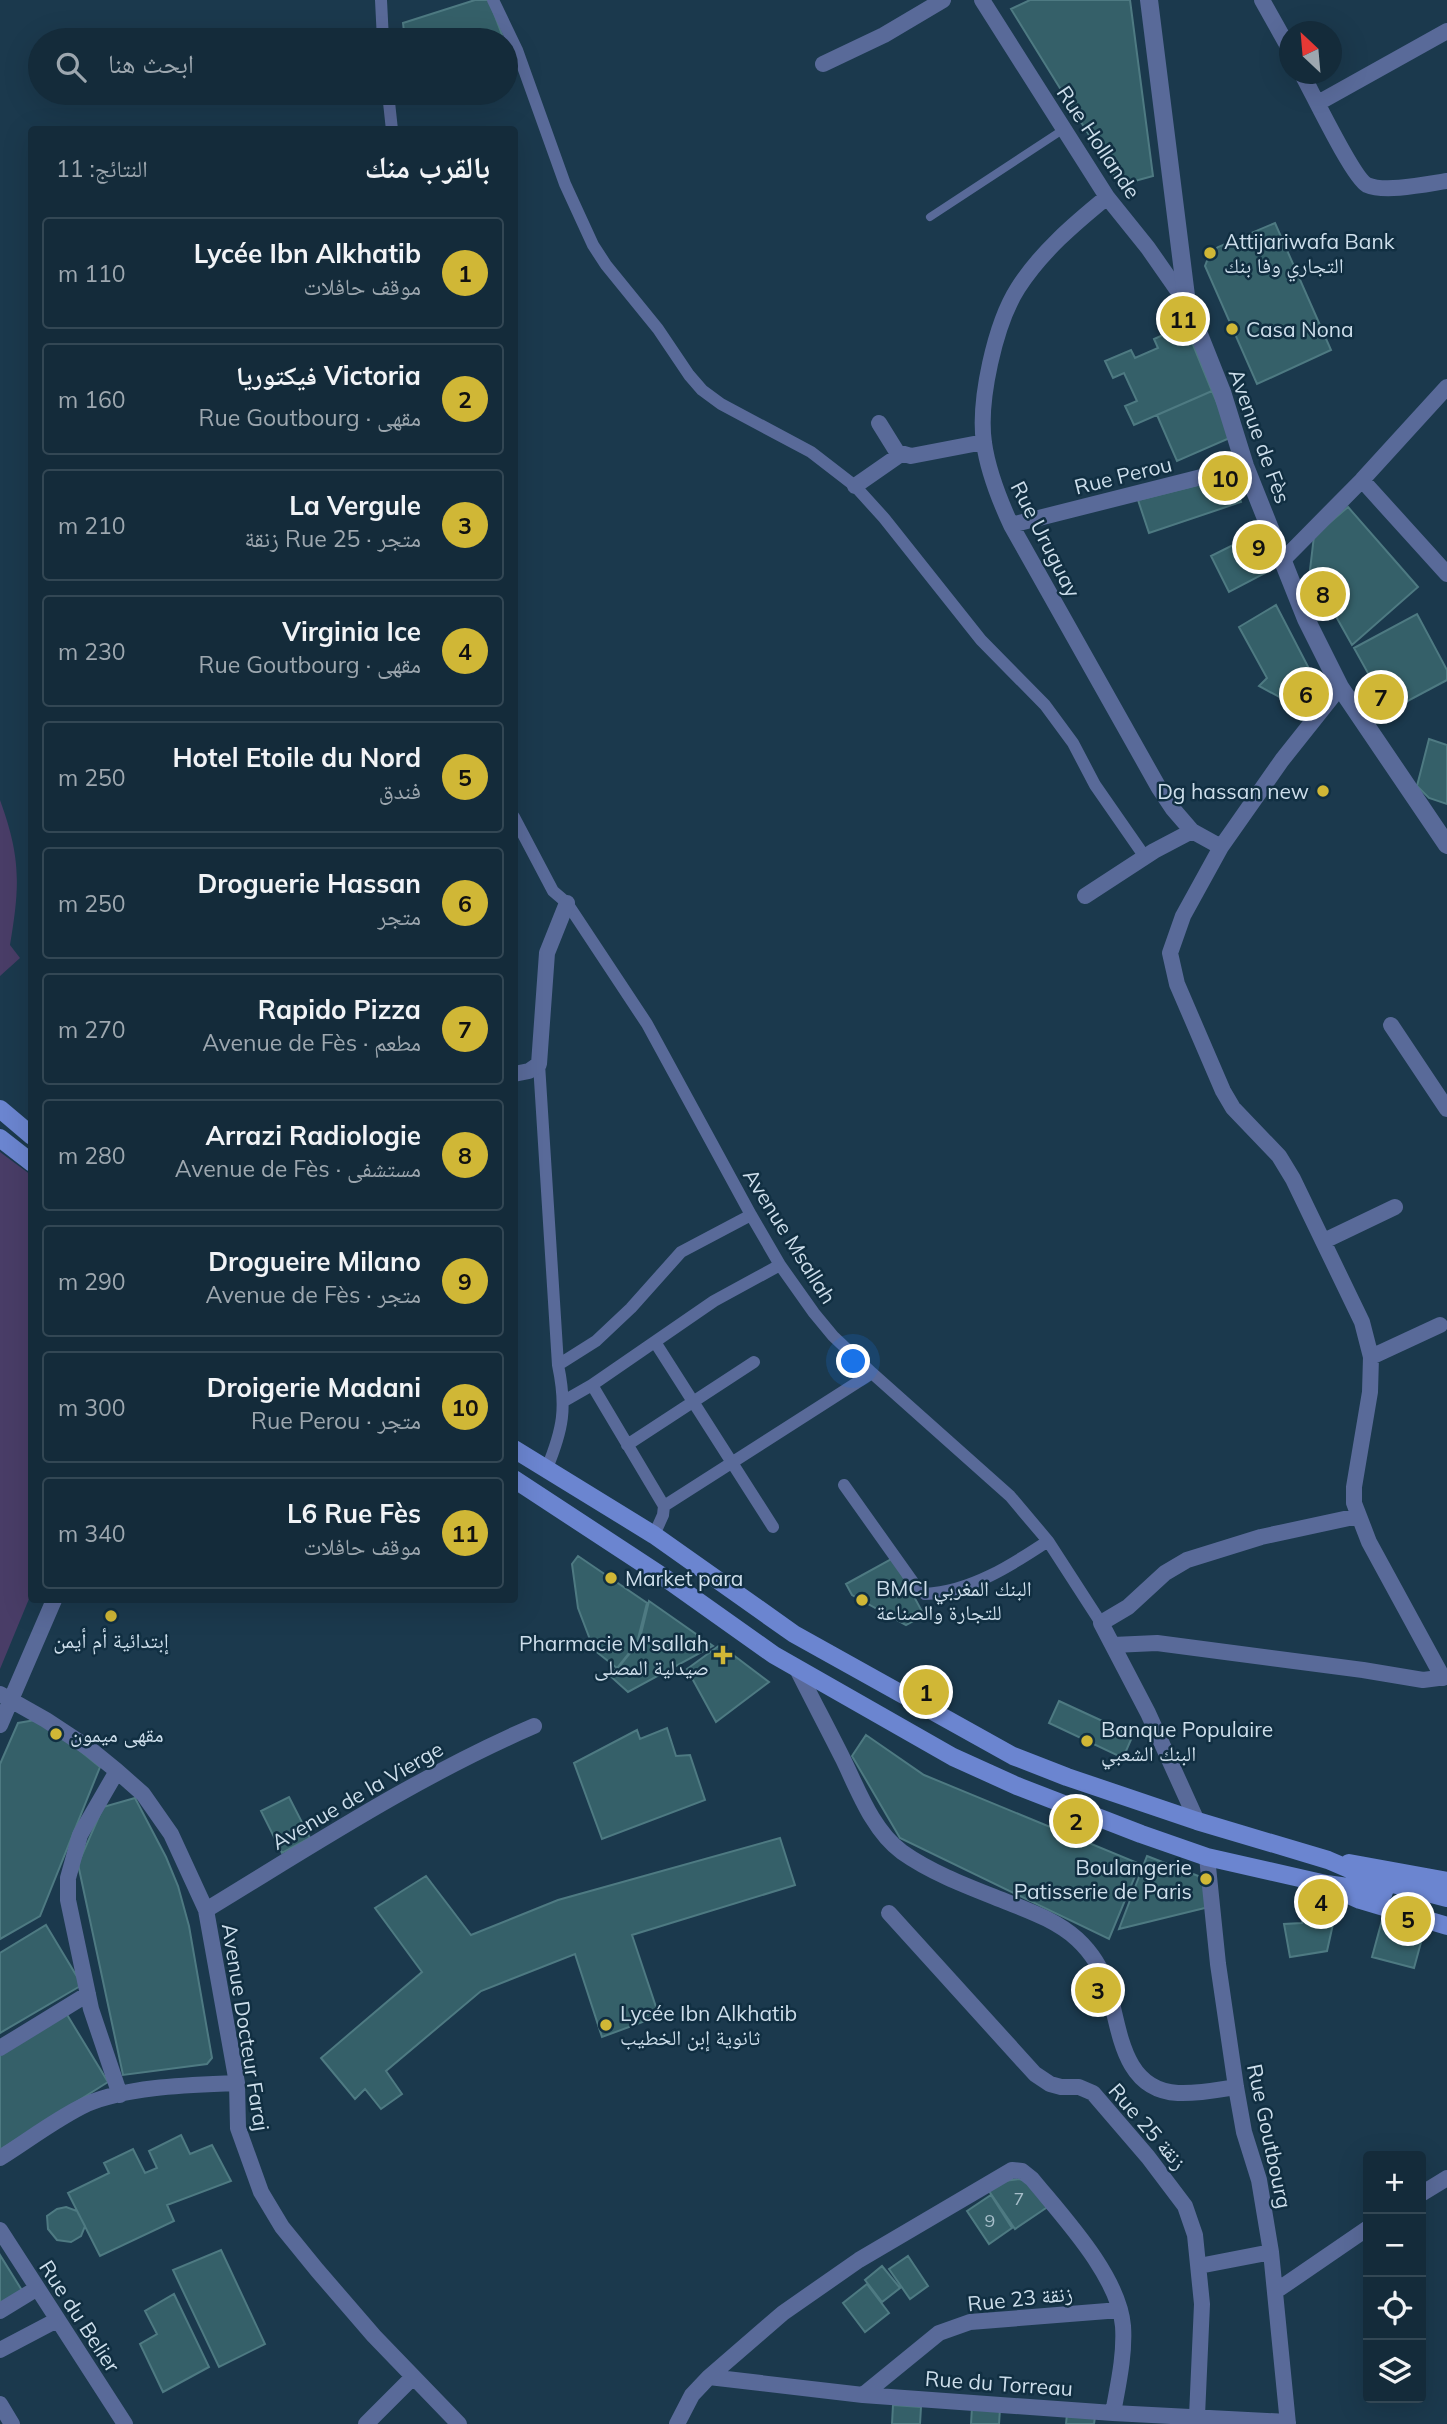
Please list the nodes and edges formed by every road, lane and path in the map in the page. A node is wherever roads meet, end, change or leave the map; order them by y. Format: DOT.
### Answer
graph roads {
  1 [pos="381,0"];
  2 [pos="493,0"];
  3 [pos="943,0"];
  4 [pos="982,0"];
  5 [pos="1149,0"];
  6 [pos="1262,0"];
  7 [pos="382,28"];
  8 [pos="506,28"];
  9 [pos="1279,30"];
  10 [pos="1447,31"];
  11 [pos="518,53"];
  12 [pos="823,64"];
  13 [pos="1308,84"];
  14 [pos="1318,103"];
  15 [pos="389,105"];
  16 [pos="392,126"];
  17 [pos="1065,130"];
  18 [pos="1447,181"];
  19 [pos="1107,197"];
  20 [pos="930,217"];
  21 [pos="1186,304"];
  22 [pos="1447,387"];
  23 [pos="879,424"];
  24 [pos="984,442"];
  25 [pos="901,454"];
  26 [pos="1245,466"];
  27 [pos="1362,480"];
  28 [pos="855,486"];
  29 [pos="1011,525"];
  30 [pos="1281,562"];
  31 [pos="1447,574"];
  32 [pos="1339,687"];
  33 [pos="518,824"];
  34 [pos="1192,831"];
  35 [pos="1447,845"];
  36 [pos="1221,847"];
  37 [pos="1145,857"];
  38 [pos="1084,896"];
  39 [pos="567,903"];
  40 [pos="1391,1025"];
  41 [pos="539,1064"];
  42 [pos="518,1073"];
  43 [pos="0,1109"];
  44 [pos="1447,1109"];
  45 [pos="28,1133"];
  46 [pos="0,1138"];
  47 [pos="28,1160"];
  48 [pos="1395,1208"];
  49 [pos="751,1215"];
  50 [pos="1324,1241"];
  51 [pos="780,1265"];
  52 [pos="1440,1325"];
  53 [pos="654,1342"];
  54 [pos="1371,1357"];
  55 [pos="754,1362"];
  56 [pos="558,1366"];
  57 [pos="872,1373"];
  58 [pos="592,1385"];
  59 [pos="564,1401"];
  60 [pos="693,1402"];
  61 [pos="627,1444"];
  62 [pos="518,1451"];
  63 [pos="732,1463"];
  64 [pos="547,1468"];
  65 [pos="518,1482"];
  66 [pos="844,1485"];
  67 [pos="664,1507"];
  68 [pos="1357,1516"];
  69 [pos="773,1527"];
  70 [pos="654,1535"];
  71 [pos="1048,1541"];
  72 [pos="52,1603"];
  73 [pos="1101,1623"];
  74 [pos="1113,1645"];
  75 [pos="797,1670"];
  76 [pos="1445,1678"];
  77 [pos="5,1697"];
  78 [pos="0,1725"];
  79 [pos="534,1726"];
  80 [pos="117,1771"];
  81 [pos="1197,1821"];
  82 [pos="1207,1857"];
  83 [pos="1328,1860"];
  84 [pos="1447,1881"];
  85 [pos="1326,1884"];
  86 [pos="1447,1898"];
  87 [pos="1447,1909"];
  88 [pos="205,1910"];
  89 [pos="889,1913"];
  90 [pos="1447,1926"];
  91 [pos="88,1994"];
  92 [pos="0,2048"];
  93 [pos="237,2083"];
  94 [pos="1236,2087"];
  95 [pos="120,2095"];
  96 [pos="0,2158"];
  97 [pos="1447,2178"];
  98 [pos="1426,2191"];
  99 [pos="0,2230"];
  100 [pos="1363,2231"];
  101 [pos="1271,2252"];
  102 [pos="1199,2266"];
  103 [pos="37,2288"];
  104 [pos="1276,2291"];
  105 [pos="1120,2310"];
  106 [pos="0,2311"];
  107 [pos="57,2320"];
  108 [pos="0,2350"];
  109 [pos="413,2377"];
  110 [pos="709,2377"];
  111 [pos="863,2395"];
  112 [pos="0,2404"];
  113 [pos="1113,2413"];
  114 [pos="1048,2416"];
  115 [pos="1197,2416"];
  116 [pos="1288,2423"];
  117 [pos="12,2424"];
  118 [pos="125,2424"];
  119 [pos="366,2424"];
  120 [pos="459,2424"];
  121 [pos="677,2424"];
  1 -- 7 [label="street"];
  2 -- 8 [label="street"];
  3 -- 12 [label="street"];
  4 -- 17 [label="street, Rue Hollande"];
  5 -- 21 [label="street, Avenue de Fès"];
  6 -- 9 [label="street"];
  10 -- 14 [label="street"];
  11 -- 28 [label="street"];
  13 -- 14 [label="street"];
  14 -- 18 [label="street"];
  15 -- 16 [label="street"];
  17 -- 19 [label="street, Rue Hollande"];
  17 -- 20 [label="lane"];
  19 -- 21 [label="street, Rue Hollande"];
  19 -- 24 [label="street, Rue Uruguay"];
  21 -- 26 [label="street, Avenue de Fès"];
  22 -- 27 [label="street"];
  23 -- 25 [label="street"];
  24 -- 25 [label="street"];
  24 -- 29 [label="street, Rue Uruguay"];
  25 -- 28 [label="street"];
  26 -- 29 [label="street, Rue Perou"];
  26 -- 30 [label="street, Avenue de Fès"];
  27 -- 30 [label="street"];
  27 -- 31 [label="street"];
  28 -- 37 [label="street"];
  29 -- 34 [label="street, Rue Uruguay"];
  30 -- 32 [label="street, Avenue de Fès"];
  32 -- 35 [label="street, Avenue de Fès"];
  32 -- 36 [label="street"];
  33 -- 39 [label="street, Avenue Msallah"];
  34 -- 36 [label="street, Rue Uruguay"];
  34 -- 37 [label="street"];
  36 -- 50 [label="street"];
  37 -- 38 [label="street"];
  39 -- 41 [label="street"];
  39 -- 49 [label="street, Avenue Msallah"];
  40 -- 44 [label="street"];
  41 -- 42 [label="street"];
  41 -- 56 [label="street"];
  43 -- 45 [label="main road"];
  46 -- 47 [label="main road"];
  48 -- 50 [label="street"];
  49 -- 51 [label="street, Avenue Msallah"];
  49 -- 56 [label="street"];
  50 -- 54 [label="street"];
  51 -- 53 [label="street"];
  51 -- 57 [label="street, Avenue Msallah"];
  52 -- 54 [label="street"];
  53 -- 58 [label="street"];
  53 -- 60 [label="street"];
  54 -- 68 [label="street"];
  55 -- 60 [label="street"];
  56 -- 59 [label="street"];
  57 -- 63 [label="street"];
  57 -- 71 [label="street, Avenue Msallah"];
  58 -- 59 [label="street"];
  58 -- 61 [label="street"];
  59 -- 64 [label="street"];
  60 -- 61 [label="street"];
  60 -- 63 [label="street"];
  61 -- 67 [label="street"];
  62 -- 64 [label="main road"];
  63 -- 67 [label="street"];
  63 -- 69 [label="street"];
  64 -- 70 [label="main road"];
  65 -- 75 [label="main road"];
  66 -- 71 [label="street"];
  67 -- 70 [label="street"];
  68 -- 73 [label="street"];
  68 -- 76 [label="street"];
  70 -- 81 [label="main road"];
  71 -- 73 [label="street, Avenue Msallah"];
  72 -- 77 [label="street"];
  73 -- 74 [label="street"];
  74 -- 76 [label="street"];
  74 -- 81 [label="street"];
  75 -- 82 [label="main road"];
  75 -- 94 [label="street"];
  77 -- 78 [label="street"];
  77 -- 80 [label="street, Avenue Docteur Faraj"];
  79 -- 88 [label="street, Avenue de la Vierge"];
  80 -- 88 [label="street, Avenue Docteur Faraj"];
  80 -- 91 [label="street"];
  81 -- 83 [label="main road"];
  82 -- 85 [label="main road"];
  82 -- 94 [label="street, Rue Goutbourg"];
  83 -- 84 [label="main road"];
  83 -- 86 [label="main road"];
  85 -- 87 [label="main road"];
  85 -- 90 [label="main road"];
  88 -- 93 [label="street, Avenue Docteur Faraj"];
  89 -- 102 [label="street, Rue 25 زنقة"];
  91 -- 92 [label="street"];
  91 -- 95 [label="street"];
  93 -- 95 [label="street"];
  93 -- 109 [label="street, Avenue Docteur Faraj"];
  94 -- 101 [label="street, Rue Goutbourg"];
  95 -- 96 [label="street"];
  97 -- 98 [label="street"];
  99 -- 103 [label="street, Rue du Belier"];
  100 -- 104 [label="street"];
  101 -- 102 [label="street"];
  101 -- 104 [label="street, Rue Goutbourg"];
  102 -- 115 [label="street, Rue 25 زنقة"];
  103 -- 106 [label="street"];
  103 -- 107 [label="street, Rue du Belier"];
  104 -- 116 [label="street, Rue Goutbourg"];
  105 -- 110 [label="street"];
  105 -- 111 [label="street, Rue 23 زنقة"];
  105 -- 113 [label="street"];
  107 -- 108 [label="street"];
  107 -- 118 [label="street, Rue du Belier"];
  109 -- 119 [label="street"];
  109 -- 120 [label="street, Avenue Docteur Faraj"];
  110 -- 111 [label="street, Rue du Torreau"];
  110 -- 121 [label="street"];
  111 -- 114 [label="street, Rue du Torreau"];
  112 -- 117 [label="street"];
  113 -- 114 [label="street, Rue du Torreau"];
  113 -- 115 [label="street, Rue du Torreau"];
  115 -- 116 [label="street, Rue du Torreau"];
}
